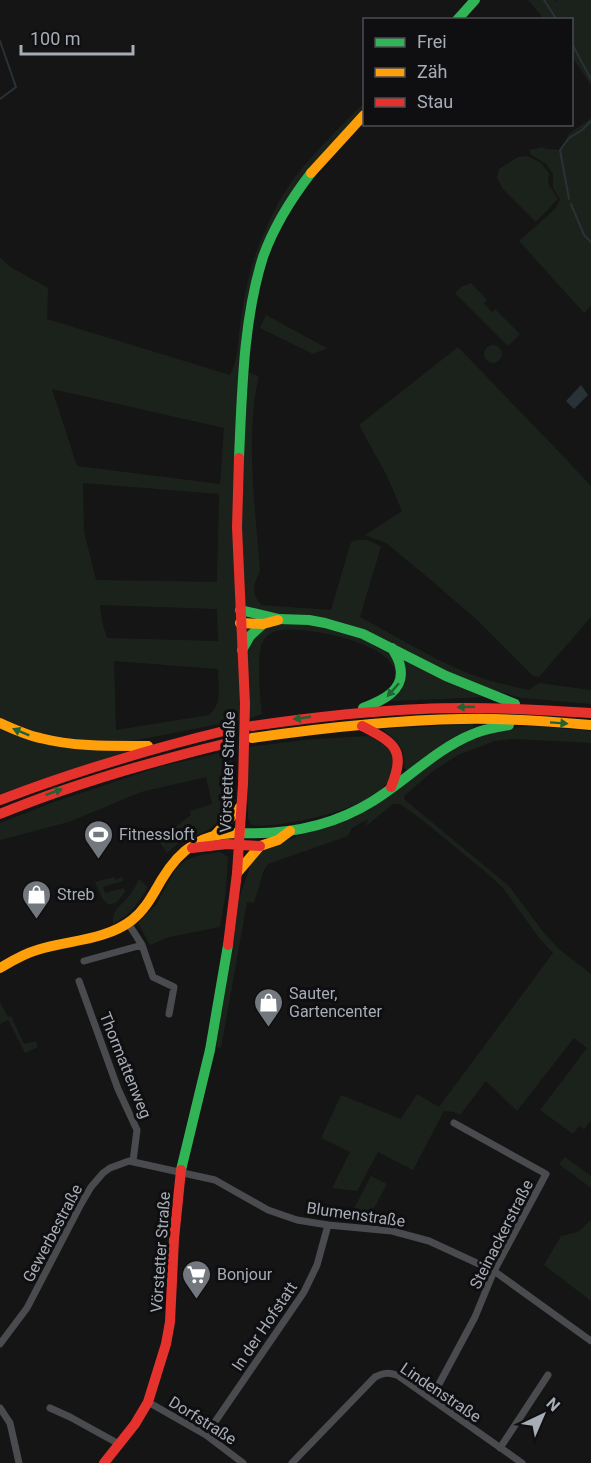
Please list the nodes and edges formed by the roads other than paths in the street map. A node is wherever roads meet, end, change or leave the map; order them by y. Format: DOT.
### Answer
graph roads {
  1 [pos="475,0"];
  2 [pos="459,18"];
  3 [pos="363,117"];
  4 [pos="240,610"];
  5 [pos="279,619"];
  6 [pos="240,623"];
  7 [pos="263,624"];
  8 [pos="392,648"];
  9 [pos="242,650"];
  10 [pos="524,708"];
  11 [pos="352,712"];
  12 [pos="591,713"];
  13 [pos="526,721"];
  14 [pos="0,723"];
  15 [pos="361,725"];
  16 [pos="252,726"];
  17 [pos="591,726"];
  18 [pos="232,729"];
  19 [pos="252,738"];
  20 [pos="232,742"];
  21 [pos="161,746"];
  22 [pos="389,789"];
  23 [pos="0,800"];
  24 [pos="242,806"];
  25 [pos="0,814"];
  26 [pos="291,831"];
  27 [pos="240,833"];
  28 [pos="215,834"];
  29 [pos="240,845"];
  30 [pos="260,846"];
  31 [pos="188,848"];
  32 [pos="237,873"];
  33 [pos="128,924"];
  34 [pos="142,945"];
  35 [pos="84,961"];
  36 [pos="0,968"];
  37 [pos="79,981"];
  38 [pos="169,1014"];
  39 [pos="454,1123"];
  40 [pos="133,1161"];
  41 [pos="182,1172"];
  42 [pos="328,1225"];
  43 [pos="494,1271"];
  44 [pos="591,1341"];
  45 [pos="0,1344"];
  46 [pos="548,1375"];
  47 [pos="431,1399"];
  48 [pos="148,1402"];
  49 [pos="0,1408"];
  50 [pos="50,1408"];
  51 [pos="206,1435"];
  52 [pos="119,1444"];
  53 [pos="500,1448"];
  54 [pos="511,1455"];
  55 [pos="18,1463"];
  56 [pos="104,1463"];
  57 [pos="243,1463"];
  58 [pos="292,1463"];
  59 [pos="505,1463"];
  60 [pos="522,1463"];
  1 -- 2 [label="main road"];
  3 -- 4 [label="main road, Vörstetter Straße"];
  4 -- 5 [label="main road"];
  4 -- 6 [label="main road, Vörstetter Straße"];
  5 -- 7 [label="main road"];
  5 -- 8 [label="main road"];
  6 -- 7 [label="main road"];
  6 -- 9 [label="main road, Vörstetter Straße"];
  7 -- 9 [label="main road"];
  8 -- 10 [label="main road"];
  8 -- 11 [label="main road, one-way"];
  9 -- 24 [label="main road, Vörstetter Straße"];
  10 -- 11 [label="main road, one-way"];
  10 -- 12 [label="main road"];
  11 -- 16 [label="main road, one-way"];
  13 -- 15 [label="main road"];
  13 -- 17 [label="main road, one-way"];
  13 -- 22 [label="main road"];
  21 -- 14 [label="main road, one-way"];
  15 -- 19 [label="main road"];
  15 -- 22 [label="main road"];
  18 -- 21 [label="main road"];
  25 -- 20 [label="main road, one-way"];
  21 -- 23 [label="main road"];
  22 -- 26 [label="main road"];
  24 -- 27 [label="main road, Vörstetter Straße"];
  24 -- 28 [label="main road"];
  26 -- 27 [label="main road"];
  26 -- 30 [label="main road"];
  27 -- 28 [label="main road"];
  27 -- 29 [label="main road, Vörstetter Straße"];
  28 -- 31 [label="main road"];
  29 -- 30 [label="main road"];
  29 -- 31 [label="main road"];
  29 -- 32 [label="main road, Vörstetter Straße"];
  30 -- 32 [label="main road"];
  31 -- 33 [label="main road"];
  32 -- 41 [label="main road, Vörstetter Straße"];
  33 -- 34 [label="street"];
  33 -- 36 [label="main road"];
  34 -- 35 [label="street"];
  34 -- 38 [label="street"];
  37 -- 40 [label="street, Thormattenweg"];
  39 -- 43 [label="street, Steinackerstraße"];
  40 -- 41 [label="street"];
  40 -- 45 [label="street, Gewerbestraße"];
  41 -- 42 [label="street, Blumenstraße"];
  41 -- 48 [label="main road, Vörstetter Straße"];
  42 -- 43 [label="street, Blumenstraße"];
  42 -- 51 [label="street, In der Hofstatt"];
  43 -- 44 [label="street, Blumenstraße"];
  43 -- 47 [label="street, Steinackerstraße"];
  46 -- 53 [label="street"];
  47 -- 53 [label="street, Lindenstraße"];
  47 -- 58 [label="street, Lindenstraße"];
  48 -- 51 [label="street, Dorfstraße"];
  48 -- 52 [label="main road, Vörstetter Straße"];
  49 -- 55 [label="street"];
  50 -- 52 [label="street"];
  51 -- 57 [label="street, Dorfstraße"];
  52 -- 56 [label="main road, Vörstetter Straße"];
  53 -- 54 [label="street, Lindenstraße"];
  54 -- 59 [label="street"];
  54 -- 60 [label="street, Lindenstraße"];
}
